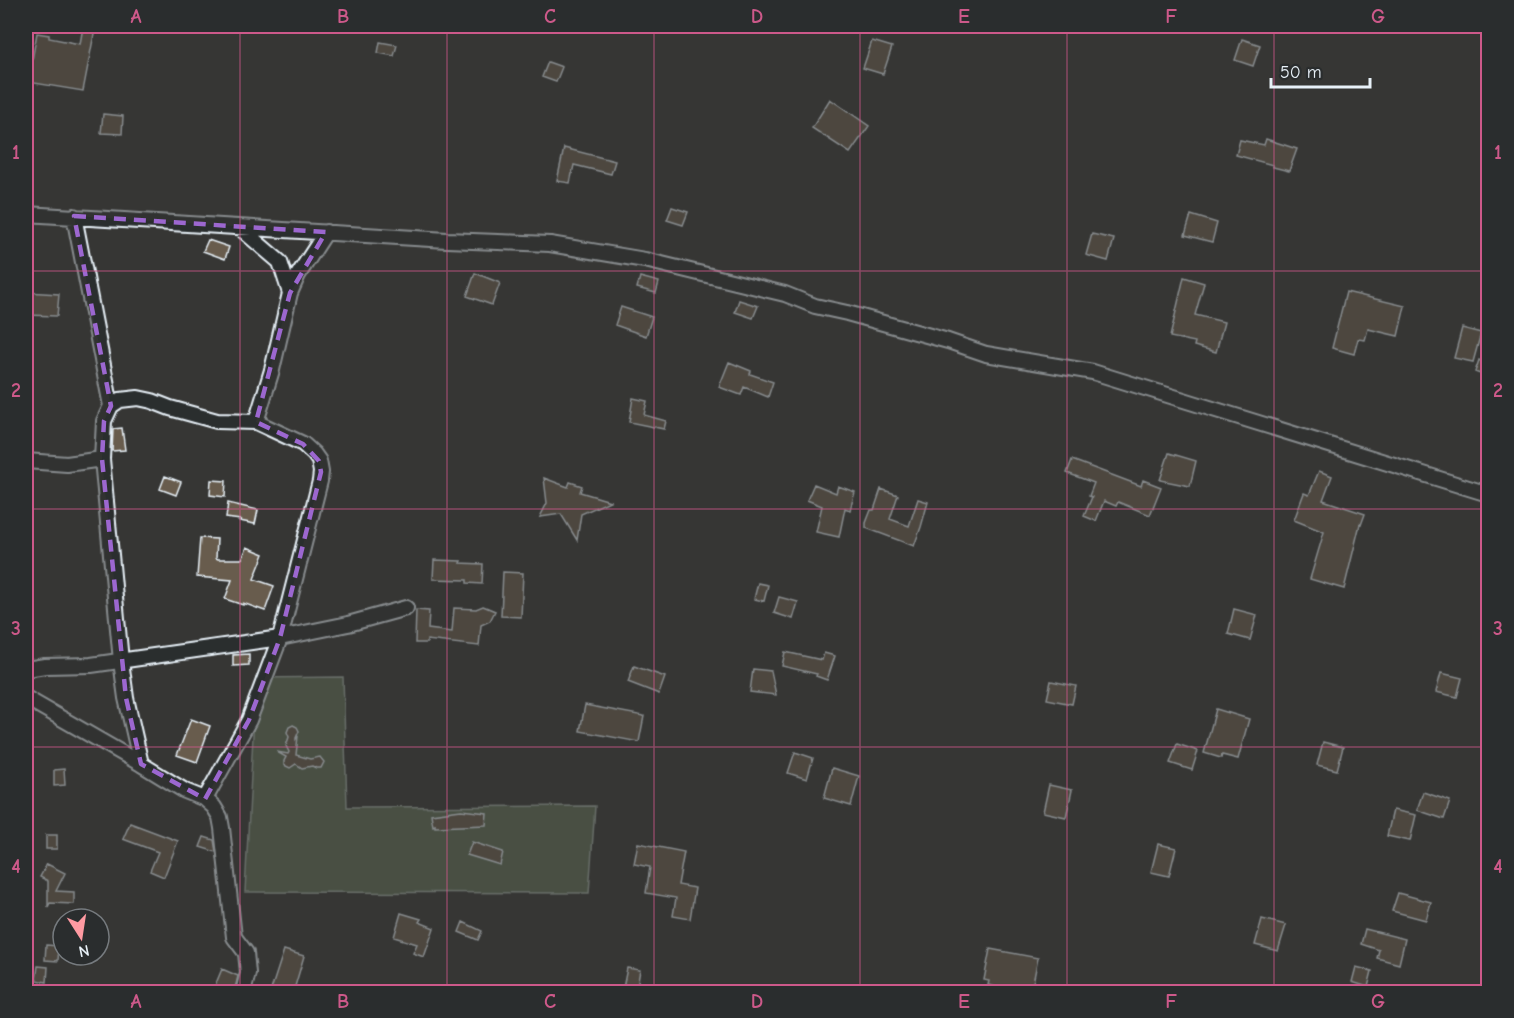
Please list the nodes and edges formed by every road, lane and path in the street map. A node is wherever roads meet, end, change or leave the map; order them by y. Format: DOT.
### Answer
graph roads {
  1 [pos="26,214"];
  2 [pos="74,216"];
  3 [pos="239,227"];
  4 [pos="326,232"];
  5 [pos="290,293"];
  6 [pos="111,406"];
  7 [pos="256,422"];
  8 [pos="102,459"];
  9 [pos="26,461"];
  10 [pos="1488,494"];
  11 [pos="406,608"];
  12 [pos="280,638"];
  13 [pos="121,661"];
  14 [pos="26,669"];
  15 [pos="26,698"];
  16 [pos="141,764"];
  17 [pos="205,799"];
  18 [pos="243,993"];
  1 -- 2 [label="street"];
  2 -- 3 [label="street"];
  2 -- 6 [label="street"];
  3 -- 4 [label="street"];
  3 -- 5 [label="street"];
  4 -- 5 [label="street"];
  4 -- 10 [label="street"];
  5 -- 7 [label="street"];
  6 -- 7 [label="street"];
  6 -- 8 [label="street"];
  7 -- 12 [label="street"];
  8 -- 9 [label="street"];
  8 -- 13 [label="street"];
  11 -- 12 [label="street"];
  12 -- 13 [label="street"];
  12 -- 17 [label="street"];
  13 -- 14 [label="street"];
  13 -- 16 [label="street"];
  15 -- 16 [label="street"];
  16 -- 17 [label="street"];
  17 -- 18 [label="street"];
}
